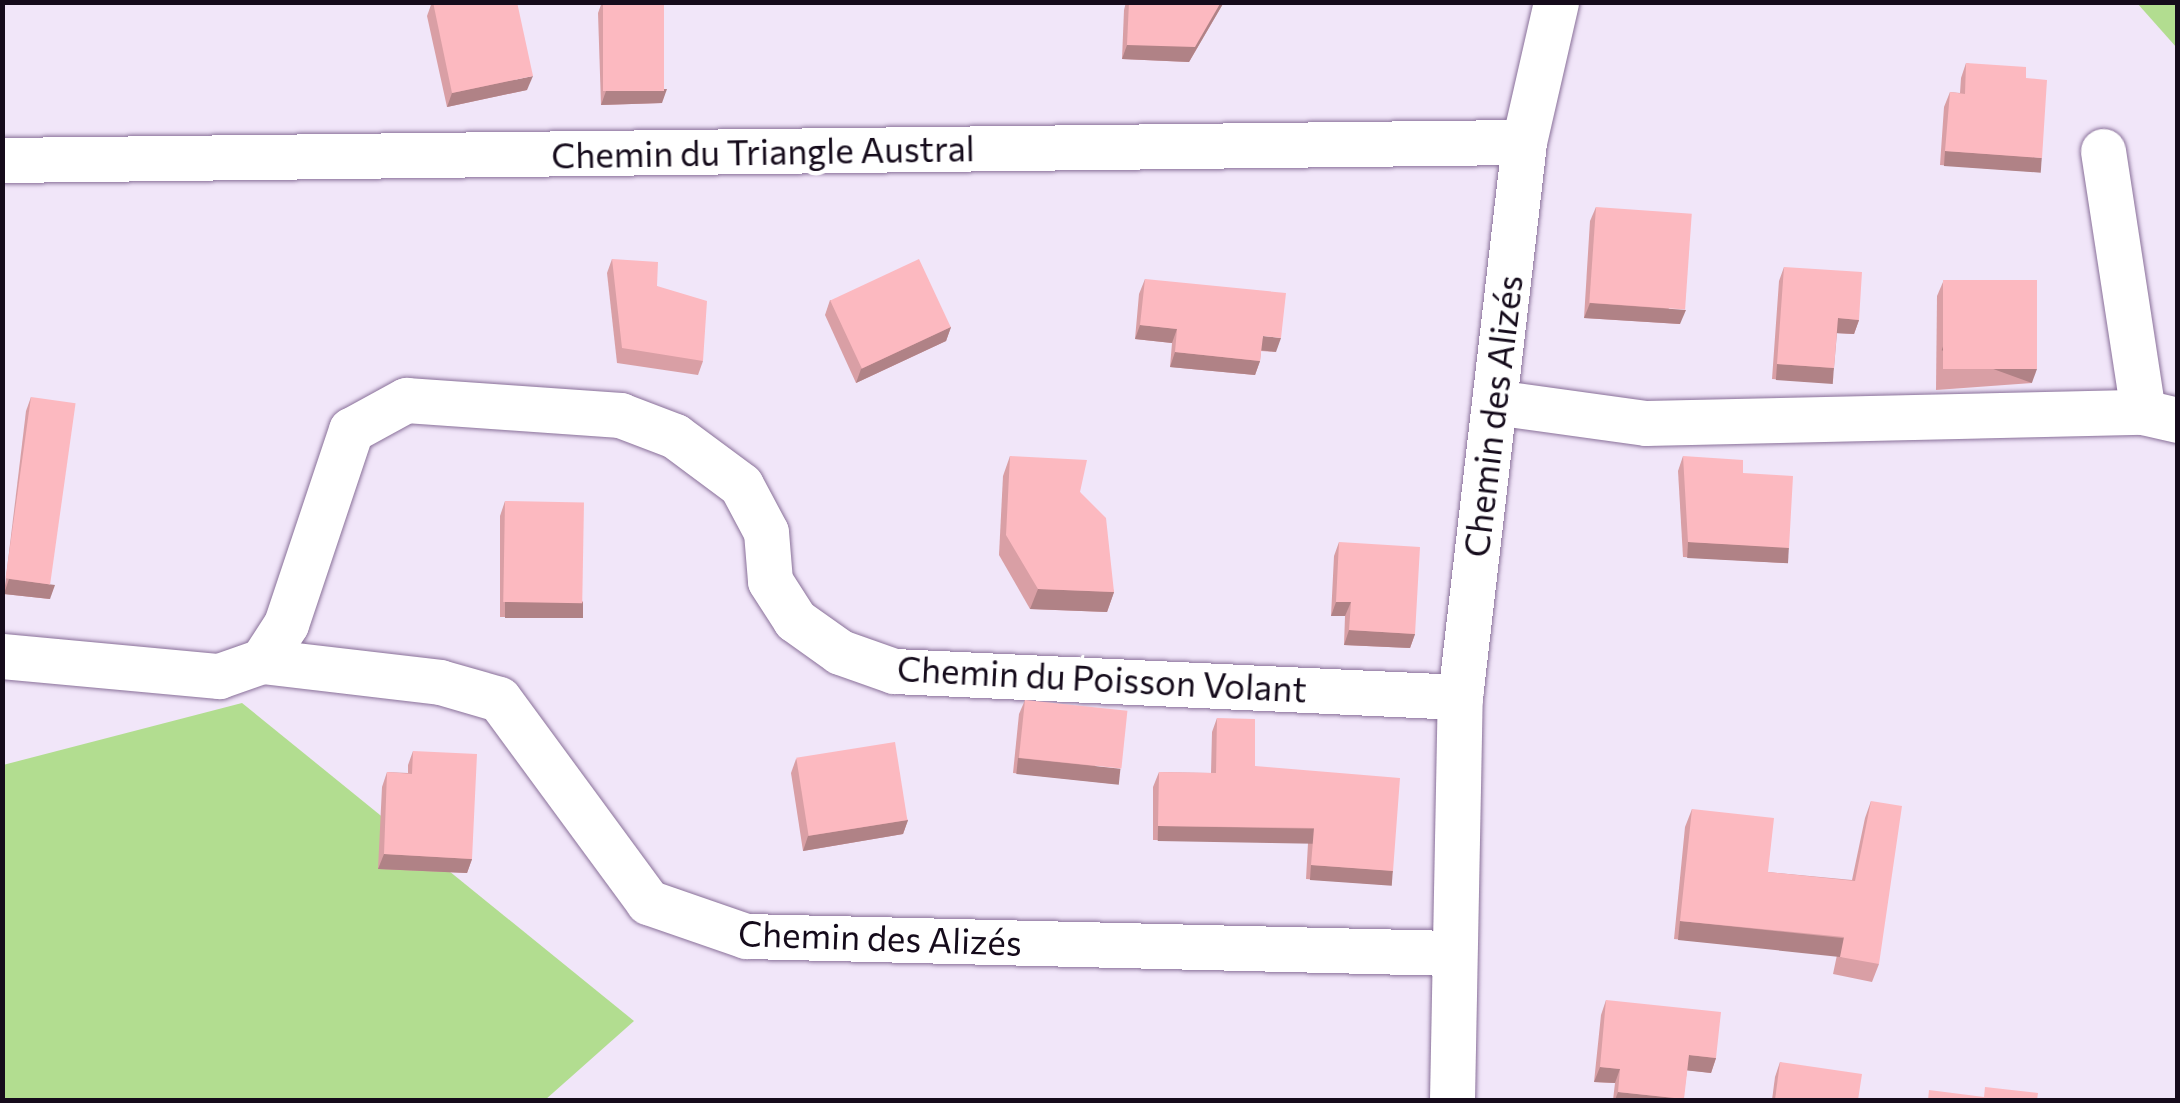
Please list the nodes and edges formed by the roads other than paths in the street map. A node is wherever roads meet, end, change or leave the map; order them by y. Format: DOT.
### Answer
graph roads {
  1 [pos="1556,2"];
  2 [pos="1524,142"];
  3 [pos="2102,151"];
  4 [pos="2,160"];
  5 [pos="1494,402"];
  6 [pos="2160,416"];
  7 [pos="2,656"];
  8 [pos="262,661"];
  9 [pos="1460,697"];
  10 [pos="1454,954"];
  11 [pos="1452,1100"];
  1 -- 2 [label="street, Chemin des Alizés"];
  2 -- 4 [label="street, Chemin du Triangle Austral"];
  2 -- 5 [label="street, Chemin des Alizés"];
  3 -- 6 [label="street"];
  5 -- 6 [label="street"];
  5 -- 9 [label="street, Chemin des Alizés"];
  7 -- 8 [label="street, Chemin des Alizés"];
  8 -- 9 [label="street, Chemin du Poisson Volant"];
  8 -- 10 [label="street, Chemin des Alizés"];
  9 -- 10 [label="street, Chemin des Alizés"];
  10 -- 11 [label="street, Chemin des Alizés"];
}
